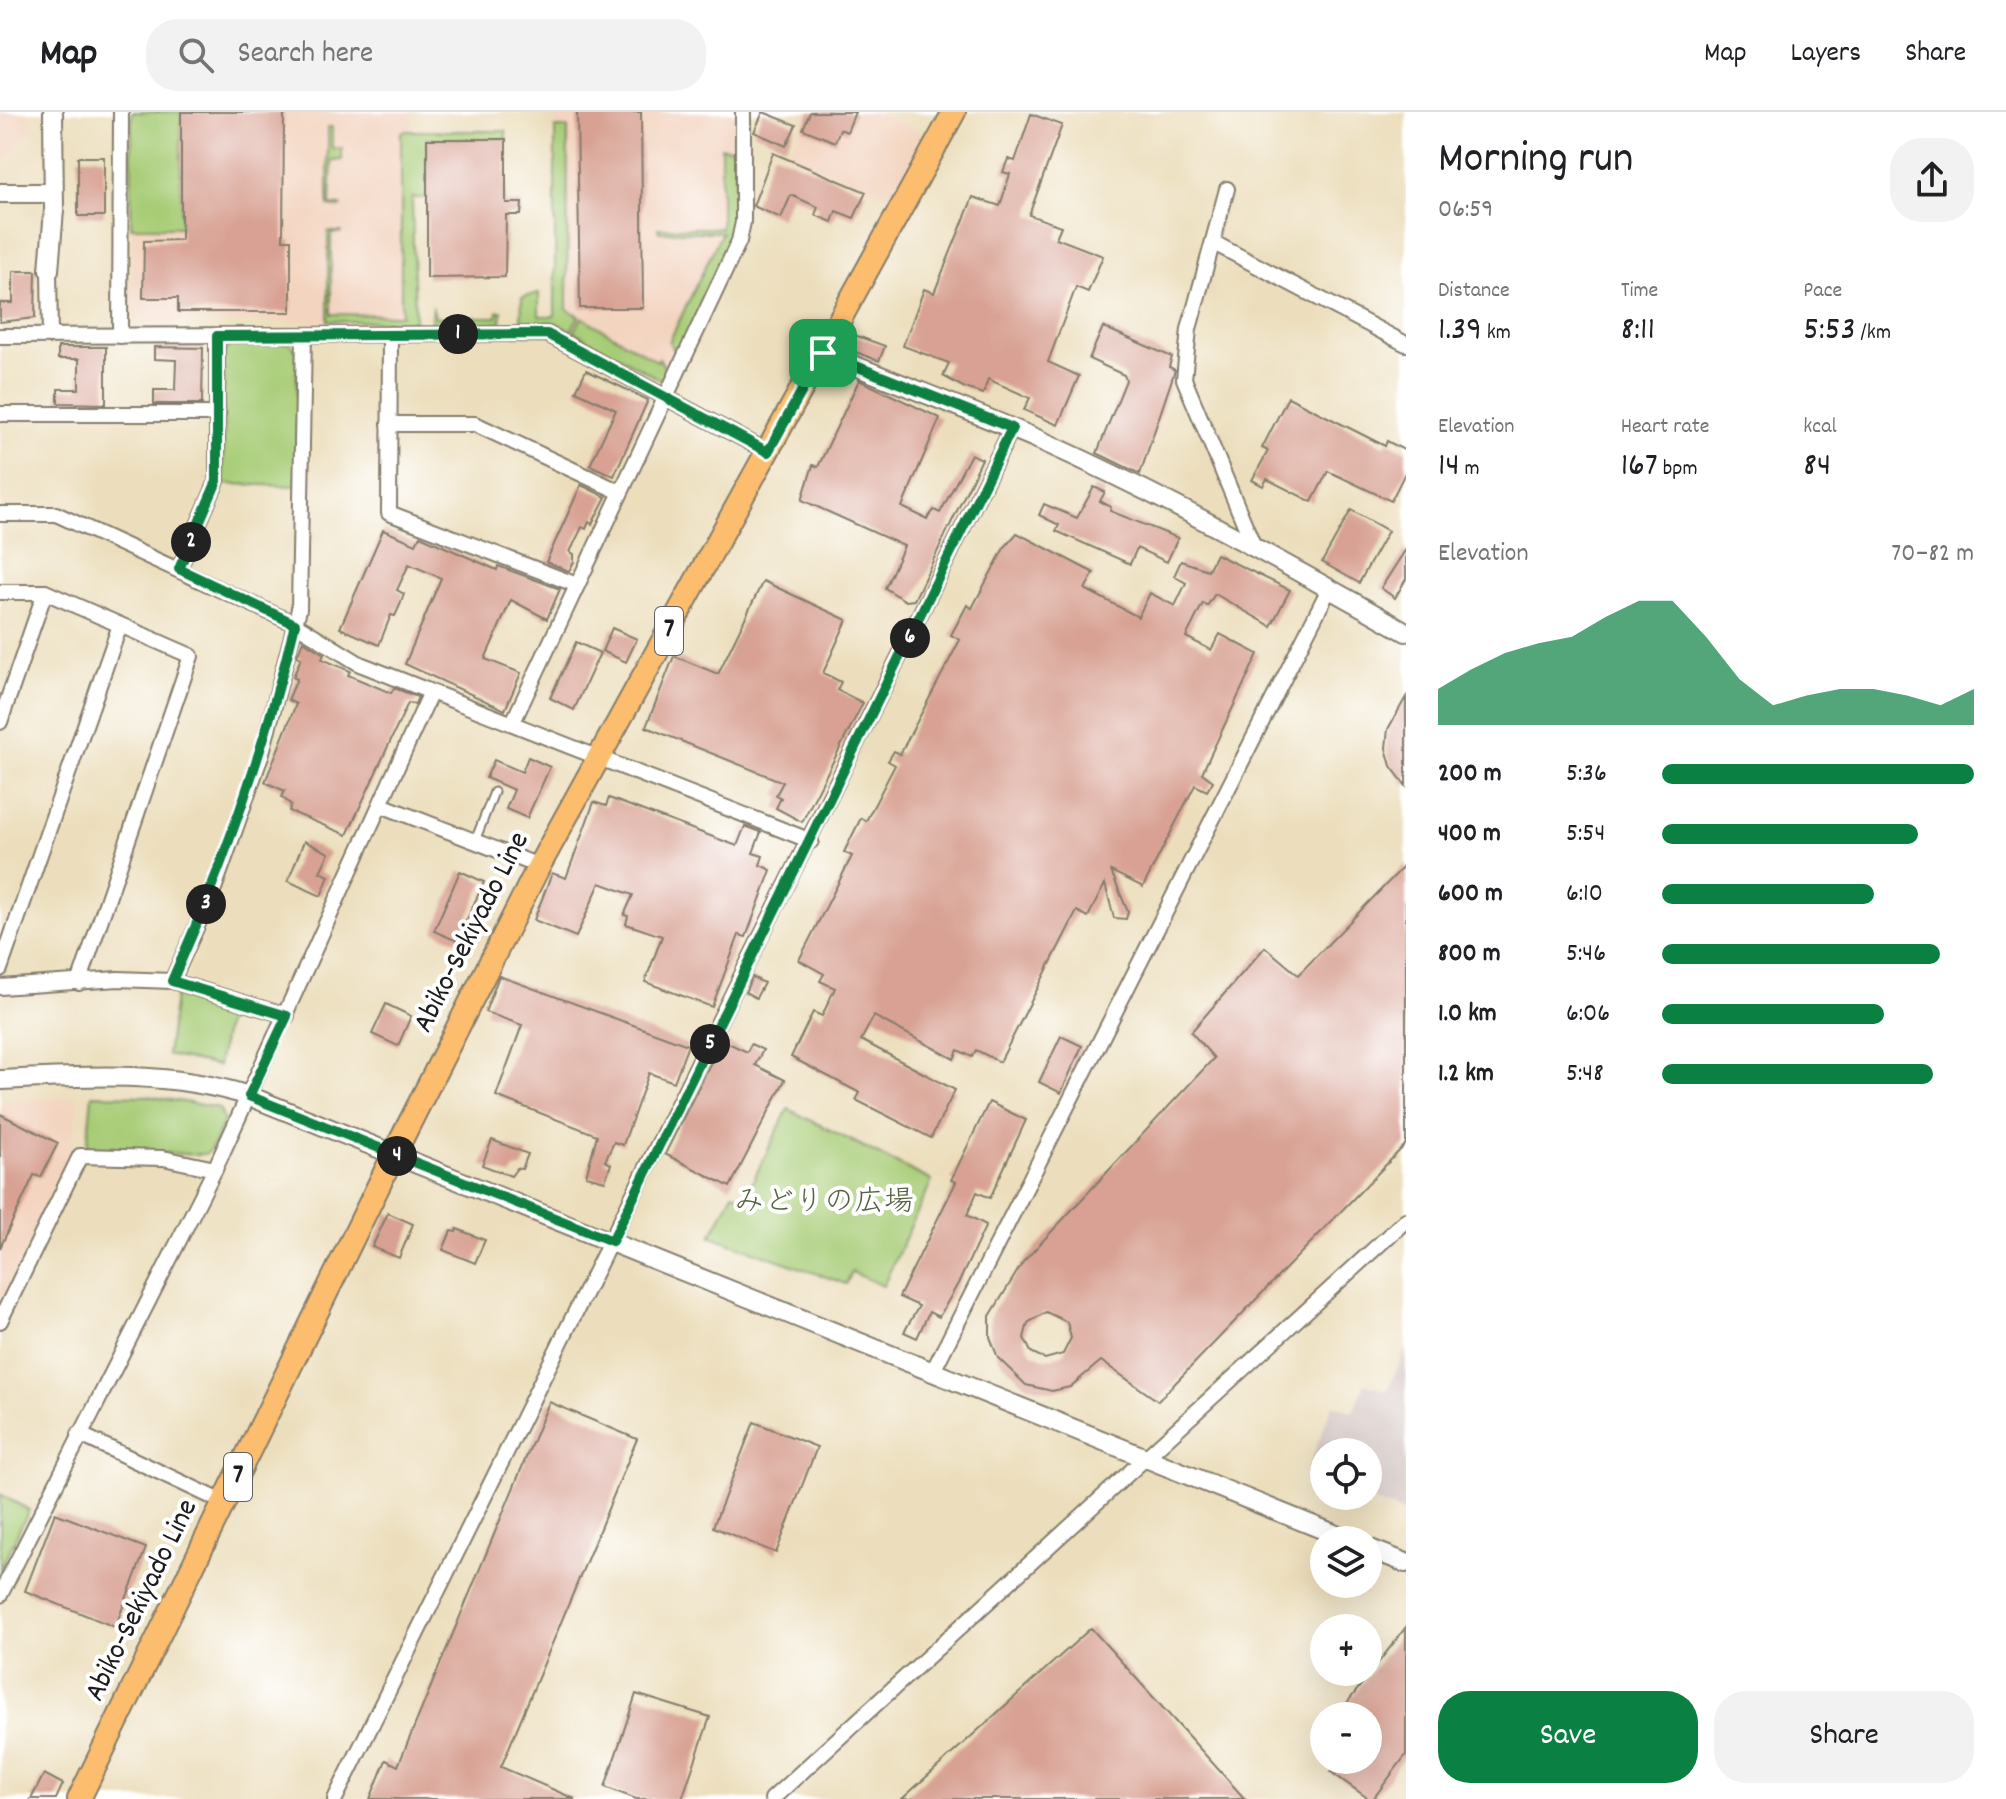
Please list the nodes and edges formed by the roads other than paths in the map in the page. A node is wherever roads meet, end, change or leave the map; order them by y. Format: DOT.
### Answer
graph roads {
  1 [pos="53,112"];
  2 [pos="121,112"];
  3 [pos="743,112"];
  4 [pos="954,112"];
  5 [pos="1227,189"];
  6 [pos="0,193"];
  7 [pos="53,193"];
  8 [pos="1214,243"];
  9 [pos="49,270"];
  10 [pos="390,334"];
  11 [pos="304,335"];
  12 [pos="0,336"];
  13 [pos="50,336"];
  14 [pos="120,336"];
  15 [pos="217,336"];
  16 [pos="1406,344"];
  17 [pos="823,353"];
  18 [pos="665,397"];
  19 [pos="0,414"];
  20 [pos="218,414"];
  21 [pos="389,424"];
  22 [pos="1012,428"];
  23 [pos="768,452"];
  24 [pos="620,492"];
  25 [pos="0,514"];
  26 [pos="1256,549"];
  27 [pos="179,569"];
  28 [pos="577,585"];
  29 [pos="1329,589"];
  30 [pos="0,592"];
  31 [pos="45,592"];
  32 [pos="295,624"];
  33 [pos="120,625"];
  34 [pos="1406,632"];
  35 [pos="431,692"];
  36 [pos="0,722"];
  37 [pos="513,722"];
  38 [pos="598,758"];
  39 [pos="494,792"];
  40 [pos="381,805"];
  41 [pos="475,841"];
  42 [pos="811,841"];
  43 [pos="539,866"];
  44 [pos="0,969"];
  45 [pos="172,981"];
  46 [pos="79,983"];
  47 [pos="0,987"];
  48 [pos="287,1016"];
  49 [pos="0,1080"];
  50 [pos="249,1096"];
  51 [pos="394,1154"];
  52 [pos="215,1169"];
  53 [pos="1406,1220"];
  54 [pos="612,1241"];
  55 [pos="0,1321"];
  56 [pos="933,1371"];
  57 [pos="79,1434"];
  58 [pos="1145,1458"];
  59 [pos="225,1503"];
  60 [pos="1314,1526"];
  61 [pos="1382,1554"];
  62 [pos="1406,1563"];
  63 [pos="0,1595"];
  64 [pos="79,1799"];
  65 [pos="335,1799"];
  66 [pos="772,1799"];
  1 -- 7 [label="street"];
  2 -- 14 [label="street"];
  3 -- 18 [label="street"];
  4 -- 17 [label="main road, Abiko-Sekiyado Line / 7"];
  5 -- 8 [label="street"];
  6 -- 7 [label="street"];
  7 -- 9 [label="street"];
  8 -- 16 [label="street"];
  8 -- 26 [label="street"];
  9 -- 13 [label="street"];
  10 -- 11 [label="street"];
  10 -- 18 [label="street"];
  10 -- 21 [label="street"];
  11 -- 15 [label="street"];
  11 -- 32 [label="street"];
  12 -- 13 [label="street"];
  13 -- 14 [label="street"];
  14 -- 15 [label="street"];
  15 -- 20 [label="street"];
  17 -- 22 [label="street"];
  17 -- 23 [label="main road, Abiko-Sekiyado Line / 7"];
  18 -- 23 [label="street"];
  18 -- 24 [label="street"];
  19 -- 20 [label="street"];
  20 -- 27 [label="street"];
  21 -- 24 [label="street"];
  21 -- 28 [label="street"];
  22 -- 26 [label="street"];
  22 -- 42 [label="street"];
  23 -- 38 [label="main road, Abiko-Sekiyado Line / 7"];
  24 -- 28 [label="street"];
  25 -- 27 [label="street"];
  26 -- 29 [label="street"];
  27 -- 32 [label="street"];
  28 -- 37 [label="street"];
  29 -- 34 [label="street"];
  29 -- 56 [label="street"];
  30 -- 31 [label="street"];
  31 -- 33 [label="street"];
  31 -- 36 [label="street"];
  32 -- 35 [label="street"];
  32 -- 45 [label="street"];
  33 -- 44 [label="street"];
  33 -- 46 [label="street"];
  35 -- 37 [label="street"];
  35 -- 40 [label="street"];
  37 -- 38 [label="street"];
  38 -- 42 [label="street"];
  38 -- 43 [label="main road, Abiko-Sekiyado Line / 7"];
  39 -- 41 [label="lane"];
  40 -- 41 [label="street"];
  40 -- 48 [label="street"];
  41 -- 43 [label="street"];
  42 -- 54 [label="street"];
  43 -- 51 [label="main road, Abiko-Sekiyado Line / 7"];
  45 -- 46 [label="street"];
  45 -- 48 [label="street"];
  46 -- 47 [label="street"];
  48 -- 50 [label="street"];
  49 -- 50 [label="street"];
  50 -- 51 [label="street"];
  50 -- 52 [label="street"];
  51 -- 54 [label="street"];
  51 -- 59 [label="main road, Abiko-Sekiyado Line / 7"];
  52 -- 55 [label="street"];
  52 -- 57 [label="street"];
  53 -- 58 [label="street"];
  54 -- 56 [label="street"];
  54 -- 65 [label="street"];
  56 -- 58 [label="street"];
  57 -- 59 [label="street"];
  57 -- 63 [label="street"];
  58 -- 60 [label="street"];
  58 -- 66 [label="street"];
  59 -- 64 [label="main road, Abiko-Sekiyado Line / 7"];
  61 -- 62 [label="street"];
}
